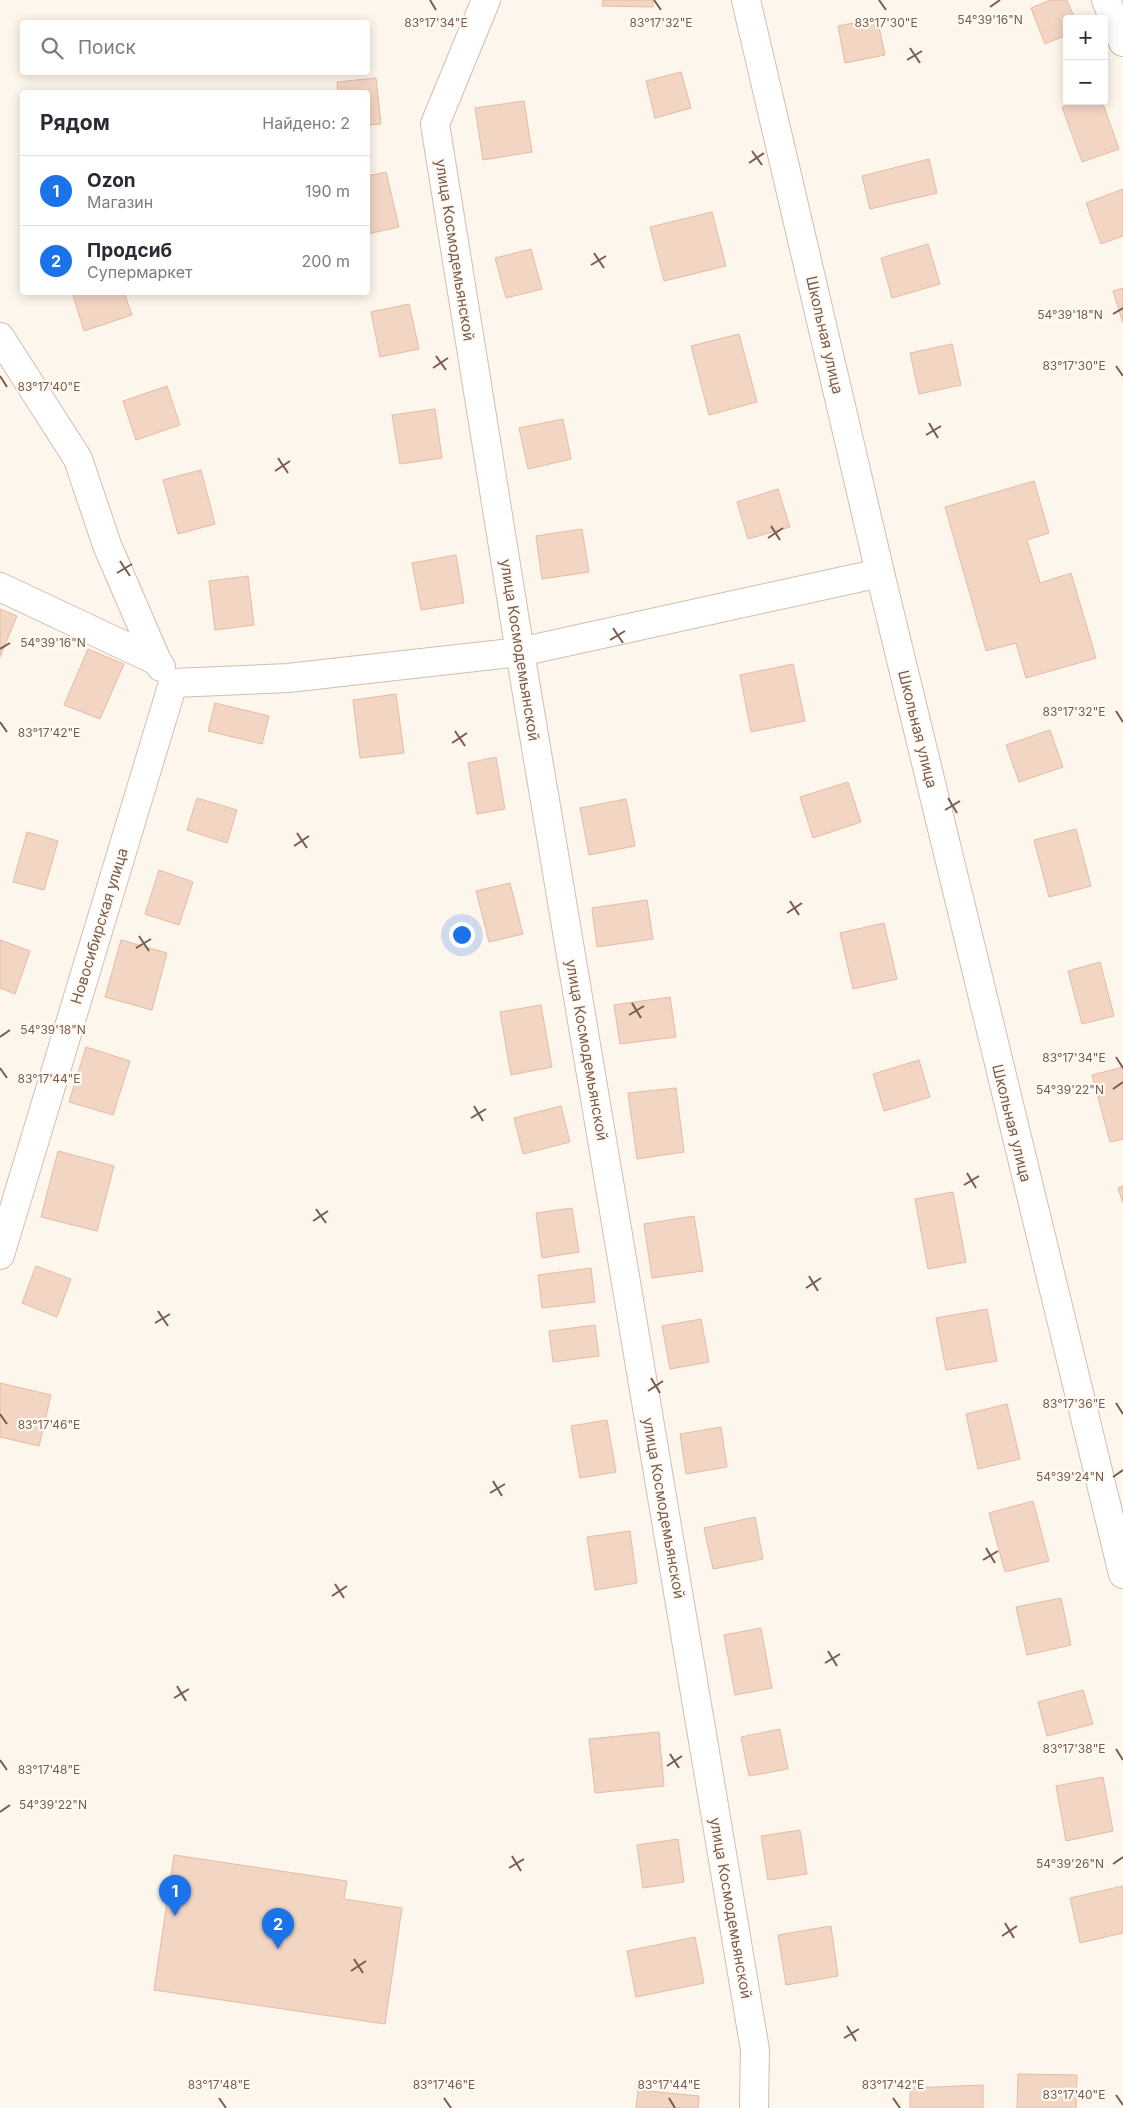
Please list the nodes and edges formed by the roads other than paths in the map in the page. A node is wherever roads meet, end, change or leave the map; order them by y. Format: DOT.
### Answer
graph roads {
  1 [pos="486,0"];
  2 [pos="746,0"];
  3 [pos="1106,0"];
  4 [pos="1123,42"];
  5 [pos="0,338"];
  6 [pos="880,573"];
  7 [pos="0,588"];
  8 [pos="520,652"];
  9 [pos="165,672"];
  10 [pos="0,1255"];
  11 [pos="1123,1574"];
  12 [pos="754,2108"];
  1 -- 8 [label="street, улица Космодемьянской"];
  2 -- 6 [label="street, Школьная улица"];
  3 -- 4 [label="street"];
  5 -- 9 [label="street"];
  6 -- 8 [label="street"];
  6 -- 11 [label="street, Школьная улица"];
  7 -- 9 [label="street"];
  8 -- 9 [label="street"];
  8 -- 12 [label="street, улица Космодемьянской"];
  9 -- 10 [label="street, Новосибирская улица"];
}
